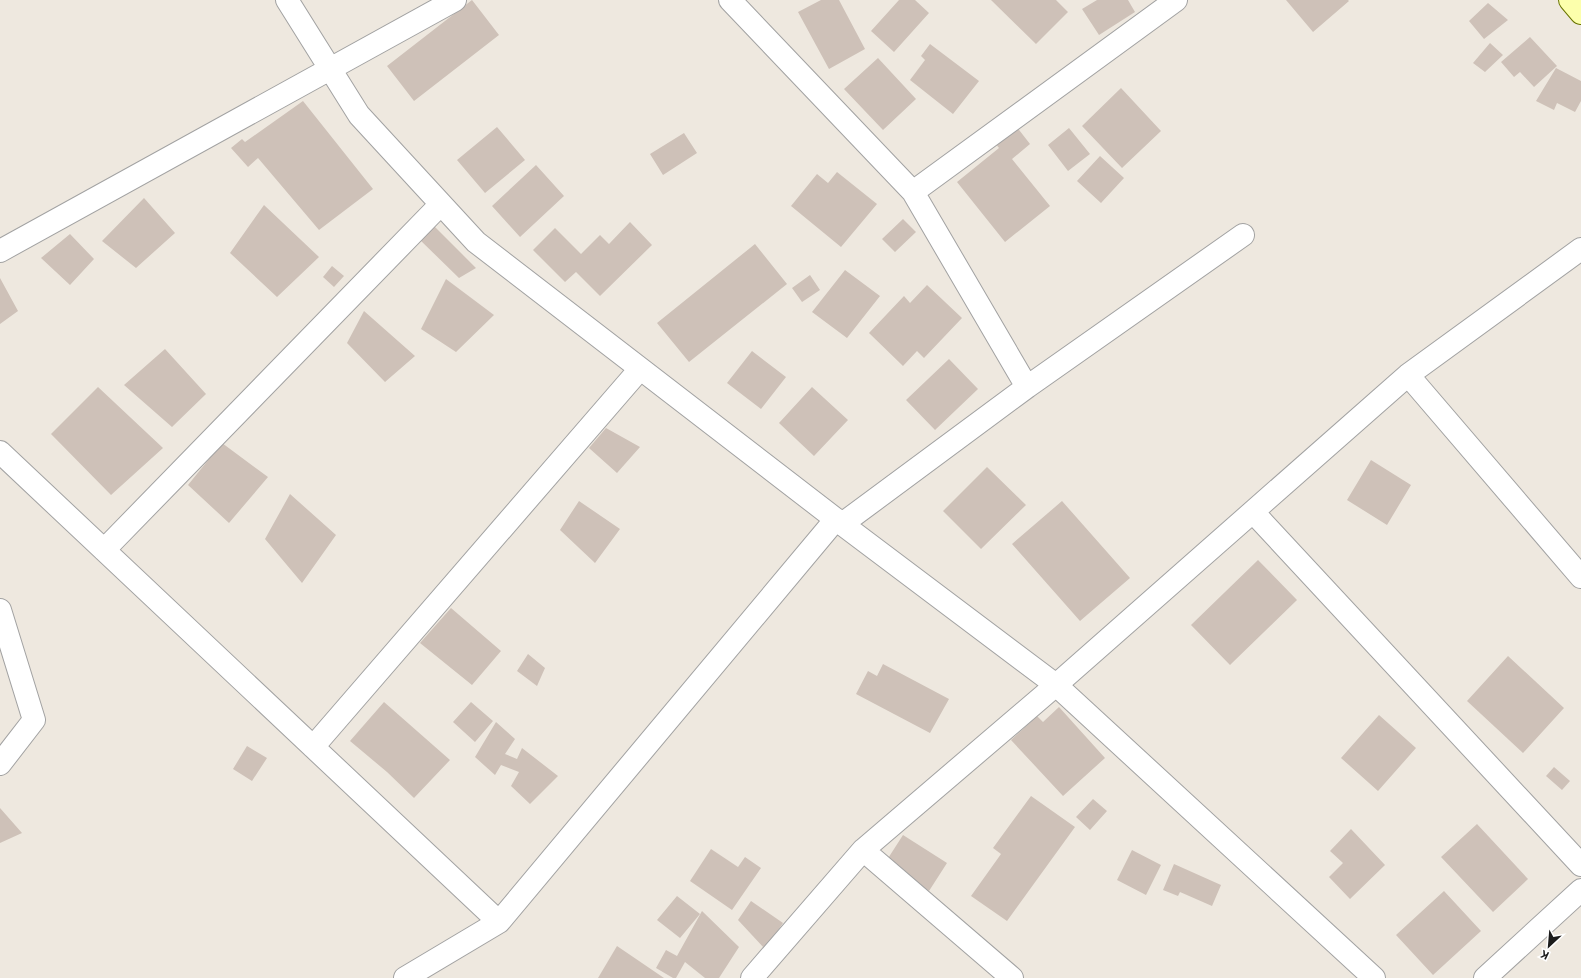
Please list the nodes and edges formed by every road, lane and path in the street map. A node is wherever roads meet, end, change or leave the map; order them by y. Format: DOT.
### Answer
graph roads {
  1 [pos="287,0"];
  2 [pos="455,0"];
  3 [pos="730,0"];
  4 [pos="1176,0"];
  5 [pos="1570,0"];
  6 [pos="1581,13"];
  7 [pos="330,69"];
  8 [pos="913,192"];
  9 [pos="441,204"];
  10 [pos="1243,235"];
  11 [pos="1581,249"];
  12 [pos="0,251"];
  13 [pos="640,369"];
  14 [pos="1408,375"];
  15 [pos="1027,388"];
  16 [pos="0,452"];
  17 [pos="1253,512"];
  18 [pos="839,521"];
  19 [pos="104,550"];
  20 [pos="1581,577"];
  21 [pos="0,610"];
  22 [pos="1056,685"];
  23 [pos="314,747"];
  24 [pos="0,764"];
  25 [pos="863,850"];
  26 [pos="1581,865"];
  27 [pos="1581,890"];
  28 [pos="499,922"];
  29 [pos="405,978"];
  30 [pos="752,978"];
  31 [pos="1012,978"];
  32 [pos="1374,978"];
  33 [pos="1485,978"];
  1 -- 7 [label="street"];
  2 -- 7 [label="street"];
  3 -- 8 [label="street"];
  4 -- 8 [label="street"];
  5 -- 6 [label="street"];
  7 -- 9 [label="street"];
  7 -- 12 [label="street"];
  8 -- 15 [label="street"];
  9 -- 13 [label="street"];
  9 -- 19 [label="street"];
  10 -- 15 [label="street"];
  11 -- 14 [label="street"];
  13 -- 18 [label="street"];
  13 -- 23 [label="street"];
  14 -- 17 [label="street"];
  14 -- 20 [label="street"];
  15 -- 18 [label="street"];
  16 -- 19 [label="street"];
  17 -- 22 [label="street"];
  17 -- 26 [label="street"];
  18 -- 22 [label="street"];
  18 -- 28 [label="street"];
  19 -- 23 [label="street"];
  21 -- 24 [label="street"];
  22 -- 25 [label="street"];
  22 -- 32 [label="street"];
  23 -- 28 [label="street"];
  25 -- 30 [label="street"];
  25 -- 31 [label="street"];
  27 -- 33 [label="street"];
  28 -- 29 [label="street"];
}
